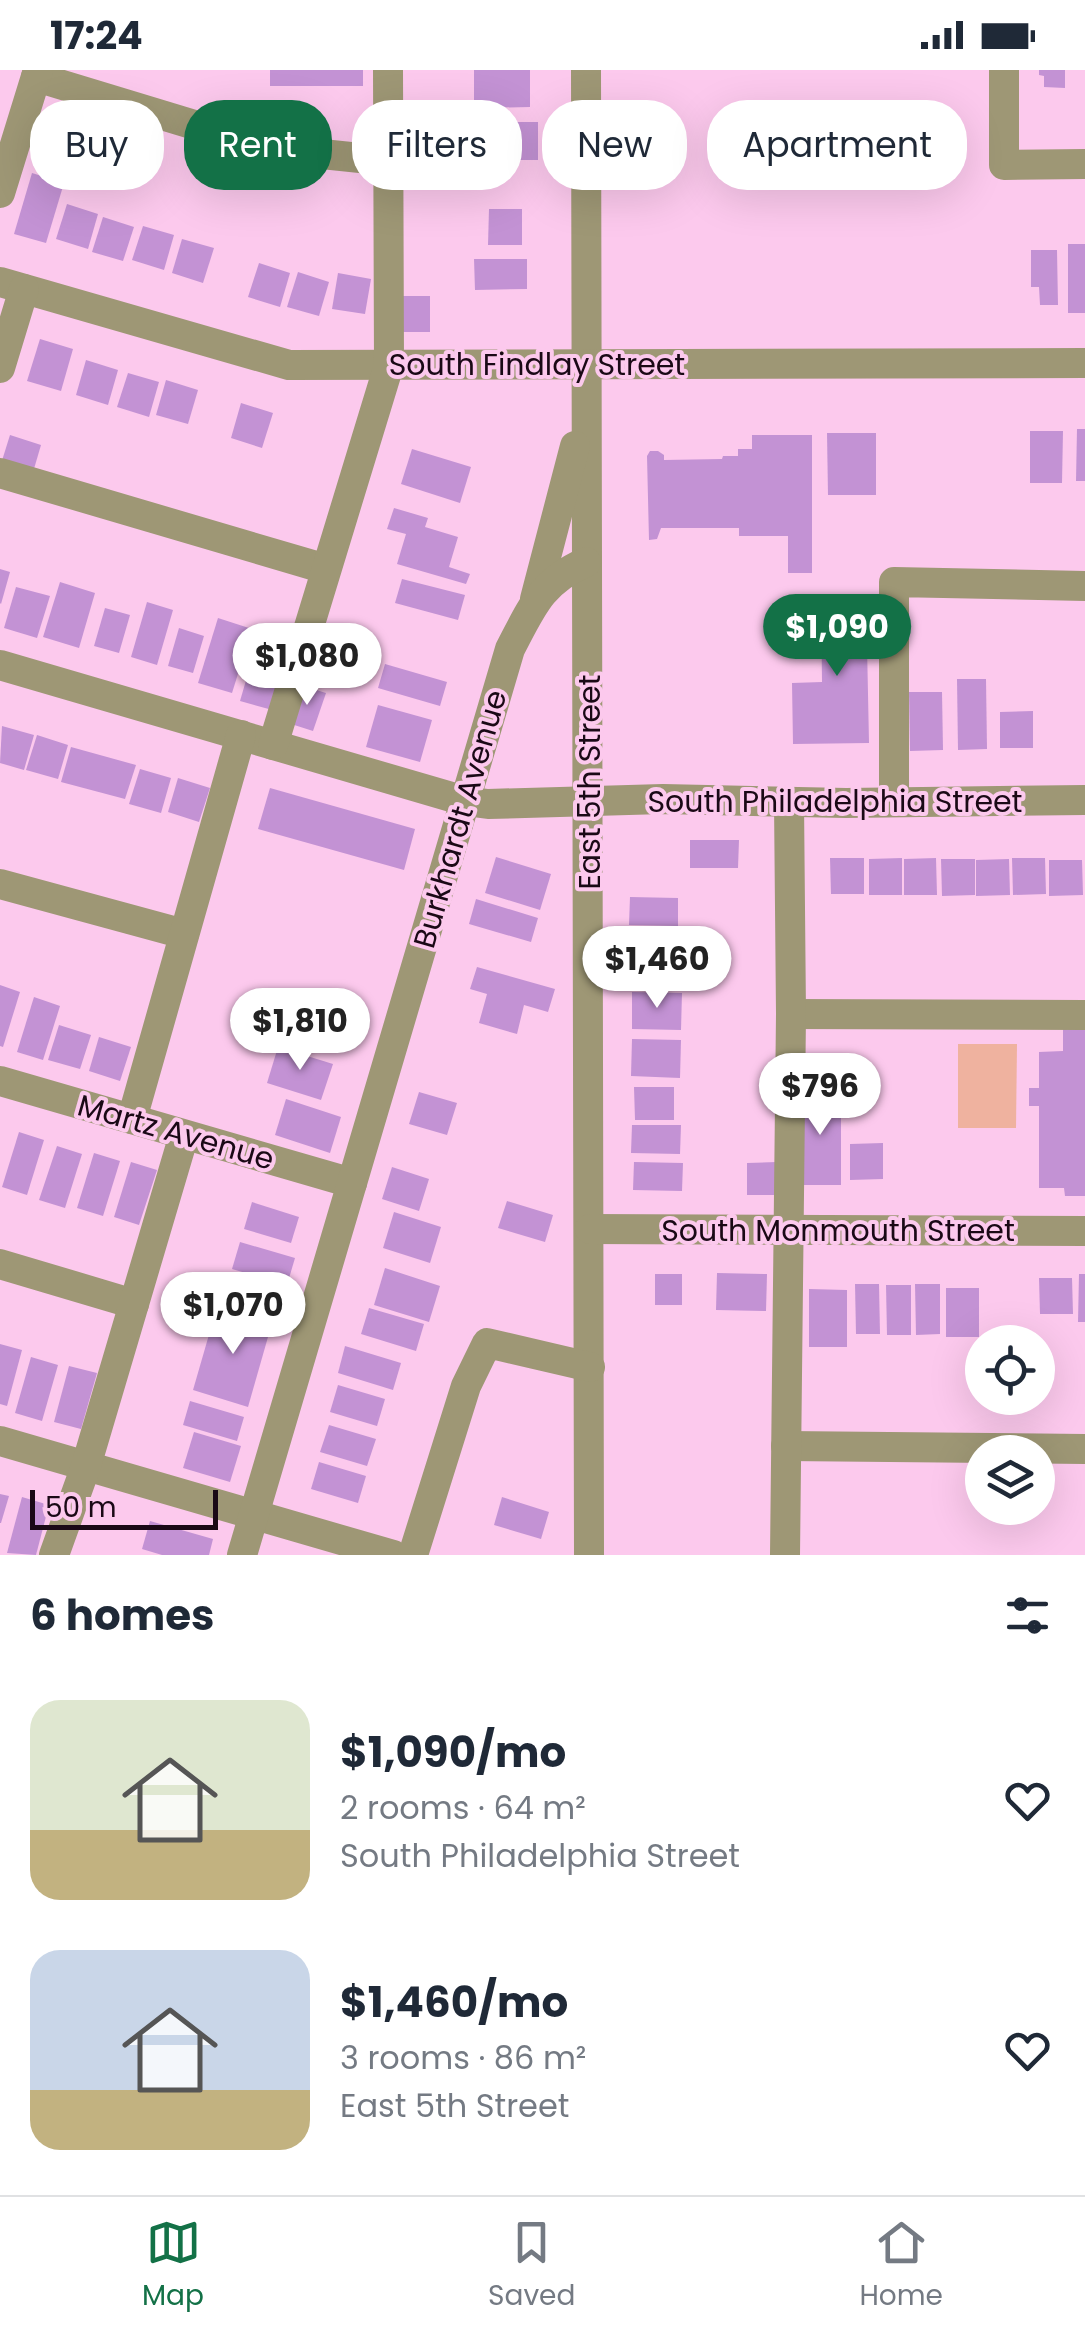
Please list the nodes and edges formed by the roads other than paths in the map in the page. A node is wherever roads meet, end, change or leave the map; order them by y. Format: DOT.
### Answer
graph roads {
  1 [pos="388,70"];
  2 [pos="586,70"];
  3 [pos="1004,70"];
  4 [pos="37,74"];
  5 [pos="388,100"];
  6 [pos="352,157"];
  7 [pos="1085,164"];
  8 [pos="389,190"];
  9 [pos="0,193"];
  10 [pos="12,285"];
  11 [pos="585,362"];
  12 [pos="1085,363"];
  13 [pos="389,365"];
  14 [pos="0,368"];
  15 [pos="585,409"];
  16 [pos="0,473"];
  17 [pos="586,562"];
  18 [pos="326,569"];
  19 [pos="1085,586"];
  20 [pos="534,604"];
  21 [pos="587,616"];
  22 [pos="0,665"];
  23 [pos="241,735"];
  24 [pos="272,745"];
  25 [pos="1085,800"];
  26 [pos="465,801"];
  27 [pos="590,802"];
  28 [pos="789,802"];
  29 [pos="894,802"];
  30 [pos="0,884"];
  31 [pos="184,934"];
  32 [pos="790,1014"];
  33 [pos="1085,1015"];
  34 [pos="0,1081"];
  35 [pos="132,1119"];
  36 [pos="184,1134"];
  37 [pos="352,1183"];
  38 [pos="590,1229"];
  39 [pos="786,1229"];
  40 [pos="1085,1231"];
  41 [pos="0,1264"];
  42 [pos="134,1304"];
  43 [pos="590,1367"];
  44 [pos="0,1441"];
  45 [pos="786,1446"];
  46 [pos="1085,1449"];
  47 [pos="86,1466"];
  48 [pos="254,1513"];
  49 [pos="54,1555"];
  50 [pos="242,1555"];
  51 [pos="393,1555"];
  52 [pos="413,1555"];
  53 [pos="589,1555"];
  54 [pos="785,1555"];
  1 -- 5 [label="street"];
  2 -- 11 [label="street, East 5th Street"];
  3 -- 7 [label="street"];
  4 -- 6 [label="street"];
  4 -- 9 [label="street"];
  8 -- 13 [label="street"];
  10 -- 13 [label="street, South Findlay Street"];
  10 -- 14 [label="street"];
  11 -- 12 [label="street, South Findlay Street"];
  11 -- 13 [label="street, South Findlay Street"];
  11 -- 15 [label="street, East 5th Street"];
  13 -- 18 [label="street"];
  15 -- 17 [label="street, East 5th Street"];
  15 -- 20 [label="street, Burkhardt Avenue"];
  16 -- 18 [label="street"];
  17 -- 20 [label="street, Burkhardt Avenue"];
  17 -- 21 [label="street, East 5th Street"];
  18 -- 24 [label="street"];
  19 -- 29 [label="street"];
  20 -- 21 [label="street"];
  20 -- 26 [label="street, Burkhardt Avenue"];
  21 -- 27 [label="street, East 5th Street"];
  22 -- 23 [label="street, South Philadelphia Street"];
  23 -- 24 [label="street, South Philadelphia Street"];
  23 -- 31 [label="street"];
  24 -- 26 [label="street, South Philadelphia Street"];
  25 -- 29 [label="street, South Philadelphia Street"];
  26 -- 27 [label="street, South Philadelphia Street"];
  26 -- 37 [label="street, Burkhardt Avenue"];
  27 -- 28 [label="street, South Philadelphia Street"];
  27 -- 38 [label="street, East 5th Street"];
  28 -- 29 [label="street, South Philadelphia Street"];
  28 -- 32 [label="street"];
  30 -- 31 [label="street"];
  31 -- 35 [label="street"];
  32 -- 33 [label="street"];
  32 -- 39 [label="street"];
  34 -- 35 [label="street, Martz Avenue"];
  35 -- 36 [label="street, Martz Avenue"];
  36 -- 37 [label="street, Martz Avenue"];
  36 -- 42 [label="street"];
  37 -- 48 [label="street, Burkhardt Avenue"];
  38 -- 39 [label="street, South Monmouth Street"];
  38 -- 43 [label="street, East 5th Street"];
  39 -- 40 [label="street, South Monmouth Street"];
  39 -- 45 [label="street"];
  41 -- 42 [label="street"];
  42 -- 47 [label="street"];
  43 -- 52 [label="street"];
  43 -- 53 [label="street, East 5th Street"];
  44 -- 47 [label="street"];
  45 -- 46 [label="street"];
  45 -- 54 [label="street"];
  47 -- 48 [label="street"];
  47 -- 49 [label="street"];
  48 -- 50 [label="street, Burkhardt Avenue"];
  48 -- 51 [label="street"];
}
